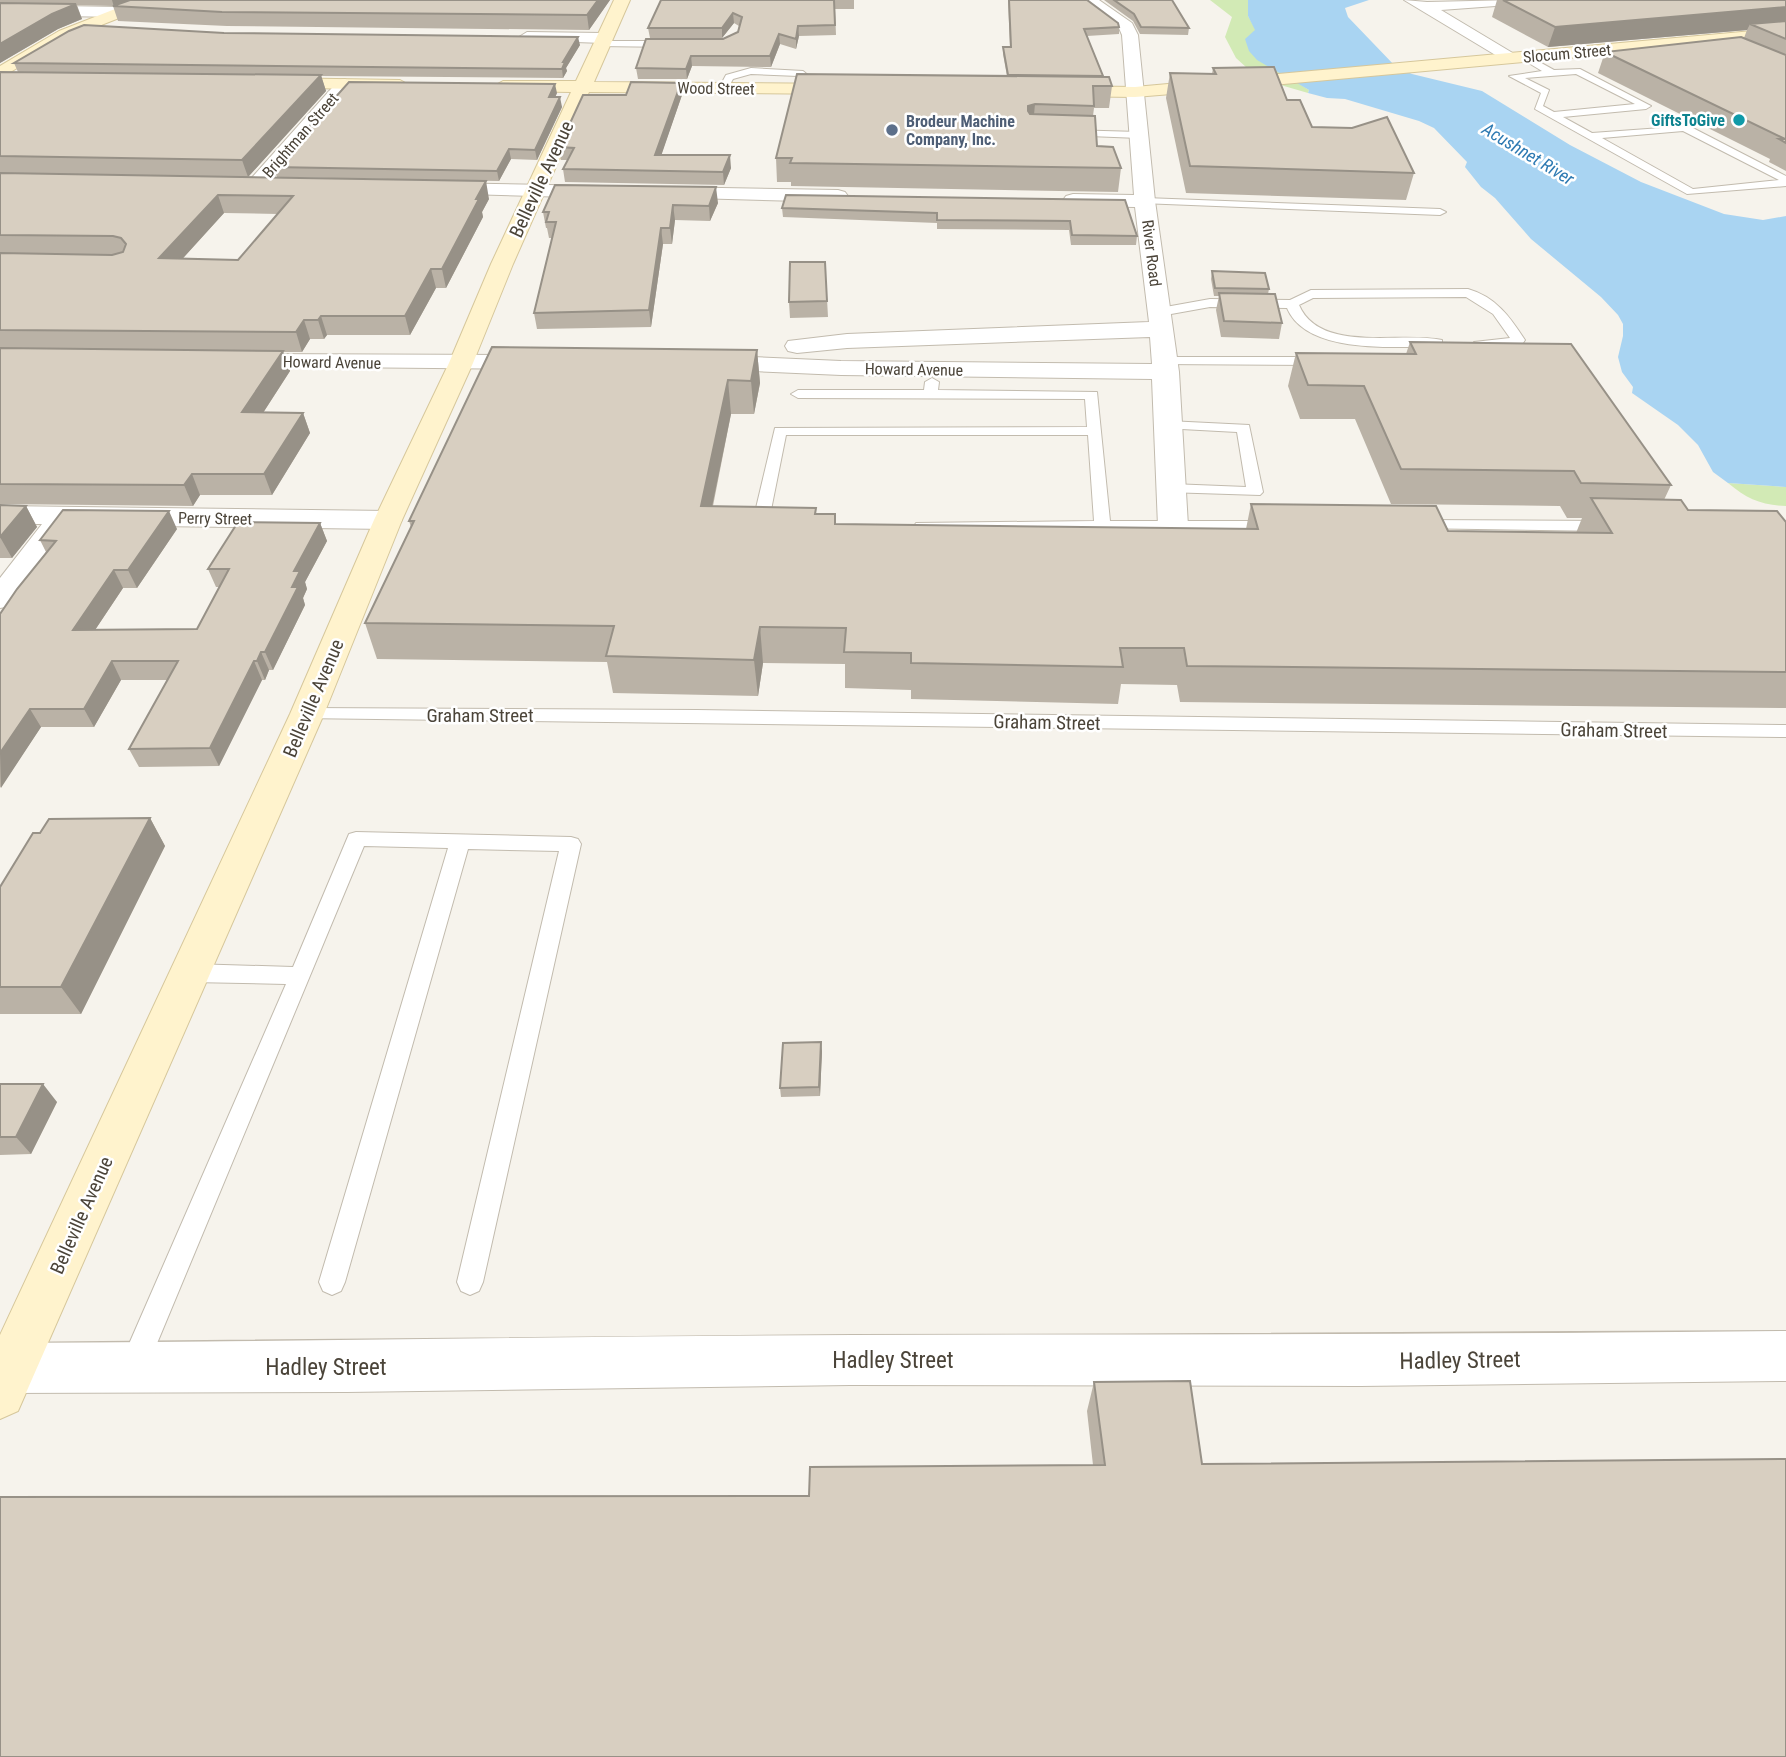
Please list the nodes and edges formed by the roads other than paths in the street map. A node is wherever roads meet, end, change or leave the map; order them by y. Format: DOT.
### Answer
graph roads {
  1 [pos="152,0"];
  2 [pos="622,0"];
  3 [pos="1089,0"];
  4 [pos="1509,0"];
  5 [pos="1418,3"];
  6 [pos="0,10"];
  7 [pos="120,12"];
  8 [pos="81,27"];
  9 [pos="124,29"];
  10 [pos="1786,33"];
  11 [pos="505,37"];
  12 [pos="1711,40"];
  13 [pos="602,41"];
  14 [pos="683,44"];
  15 [pos="1631,47"];
  16 [pos="1744,55"];
  17 [pos="1650,56"];
  18 [pos="1519,58"];
  19 [pos="1590,68"];
  20 [pos="1577,71"];
  21 [pos="0,73"];
  22 [pos="1552,73"];
  23 [pos="0,80"];
  24 [pos="23,80"];
  25 [pos="261,83"];
  26 [pos="345,84"];
  27 [pos="424,85"];
  28 [pos="491,86"];
  29 [pos="583,87"];
  30 [pos="869,89"];
  31 [pos="1044,91"];
  32 [pos="1135,92"];
  33 [pos="1553,116"];
  34 [pos="1058,133"];
  35 [pos="1139,135"];
  36 [pos="1590,136"];
  37 [pos="1786,182"];
  38 [pos="229,186"];
  39 [pos="256,186"];
  40 [pos="282,187"];
  41 [pos="416,189"];
  42 [pos="536,191"];
  43 [pos="619,192"];
  44 [pos="647,193"];
  45 [pos="854,196"];
  46 [pos="1048,200"];
  47 [pos="1145,201"];
  48 [pos="1440,212"];
  49 [pos="1292,303"];
  50 [pos="1161,321"];
  51 [pos="209,360"];
  52 [pos="1329,361"];
  53 [pos="563,362"];
  54 [pos="461,363"];
  55 [pos="1165,366"];
  56 [pos="932,381"];
  57 [pos="798,394"];
  58 [pos="1168,425"];
  59 [pos="1095,431"];
  60 [pos="1171,489"];
  61 [pos="0,515"];
  62 [pos="63,516"];
  63 [pos="387,520"];
  64 [pos="787,525"];
  65 [pos="1405,525"];
  66 [pos="910,526"];
  67 [pos="1102,526"];
  68 [pos="1173,526"];
  69 [pos="1296,526"];
  70 [pos="1621,526"];
  71 [pos="0,599"];
  72 [pos="307,714"];
  73 [pos="1786,731"];
  74 [pos="460,841"];
  75 [pos="191,973"];
  76 [pos="301,976"];
  77 [pos="332,1282"];
  78 [pos="470,1282"];
  79 [pos="1786,1356"];
  80 [pos="132,1367"];
  81 [pos="4,1376"];
  1 -- 7 [label="main road"];
  2 -- 13 [label="main road, Belleville Avenue"];
  3 -- 32 [label="street, River Road"];
  4 -- 5 [label="street"];
  5 -- 18 [label="street"];
  6 -- 7 [label="street"];
  7 -- 8 [label="main road"];
  8 -- 9 [label="street"];
  8 -- 21 [label="main road"];
  10 -- 12 [label="main road, Slocum Street"];
  11 -- 13 [label="street"];
  12 -- 15 [label="main road, Slocum Street"];
  12 -- 16 [label="street"];
  13 -- 14 [label="lane"];
  13 -- 29 [label="main road, Belleville Avenue"];
  15 -- 17 [label="lane"];
  15 -- 18 [label="main road, Slocum Street"];
  18 -- 22 [label="lane"];
  18 -- 32 [label="main road, Slocum Street"];
  19 -- 20 [label="lane"];
  20 -- 22 [label="lane"];
  20 -- 33 [label="lane"];
  22 -- 33 [label="lane"];
  23 -- 24 [label="main road"];
  25 -- 26 [label="main road"];
  26 -- 27 [label="main road"];
  26 -- 39 [label="street, Brightman Street"];
  28 -- 29 [label="main road, Wood Street"];
  29 -- 30 [label="main road, Wood Street"];
  29 -- 42 [label="main road, Belleville Avenue"];
  31 -- 32 [label="main road"];
  32 -- 35 [label="street, River Road"];
  33 -- 36 [label="lane"];
  34 -- 35 [label="lane"];
  35 -- 47 [label="street, River Road"];
  36 -- 37 [label="lane"];
  36 -- 37 [label="lane"];
  38 -- 39 [label="street"];
  39 -- 40 [label="street"];
  41 -- 42 [label="street"];
  42 -- 43 [label="street"];
  42 -- 54 [label="main road, Belleville Avenue"];
  44 -- 45 [label="street"];
  46 -- 47 [label="street"];
  47 -- 48 [label="lane"];
  47 -- 50 [label="street, River Road"];
  49 -- 49 [label="lane"];
  49 -- 50 [label="lane"];
  50 -- 55 [label="street, River Road"];
  50 -- 56 [label="street, Howard Avenue"];
  51 -- 54 [label="street, Howard Avenue"];
  52 -- 55 [label="lane, Howard Avenue"];
  53 -- 54 [label="street, Howard Avenue"];
  54 -- 63 [label="main road, Belleville Avenue"];
  55 -- 56 [label="street, Howard Avenue"];
  55 -- 58 [label="street, River Road"];
  56 -- 57 [label="lane"];
  56 -- 59 [label="lane"];
  58 -- 60 [label="street, River Road"];
  58 -- 60 [label="lane"];
  59 -- 64 [label="lane"];
  59 -- 67 [label="lane"];
  60 -- 68 [label="street, River Road"];
  61 -- 62 [label="street, Perry Street"];
  62 -- 63 [label="street, Perry Street"];
  62 -- 71 [label="street"];
  63 -- 72 [label="main road, Belleville Avenue"];
  65 -- 70 [label="lane"];
  66 -- 67 [label="lane"];
  67 -- 68 [label="lane"];
  68 -- 69 [label="lane"];
  72 -- 73 [label="lane, Graham Street"];
  72 -- 75 [label="main road, Belleville Avenue"];
  74 -- 76 [label="lane"];
  74 -- 77 [label="lane"];
  74 -- 78 [label="lane"];
  75 -- 76 [label="lane"];
  75 -- 81 [label="main road, Belleville Avenue"];
  76 -- 80 [label="lane"];
  79 -- 80 [label="street, Hadley Street"];
  80 -- 81 [label="street, Hadley Street"];
}
